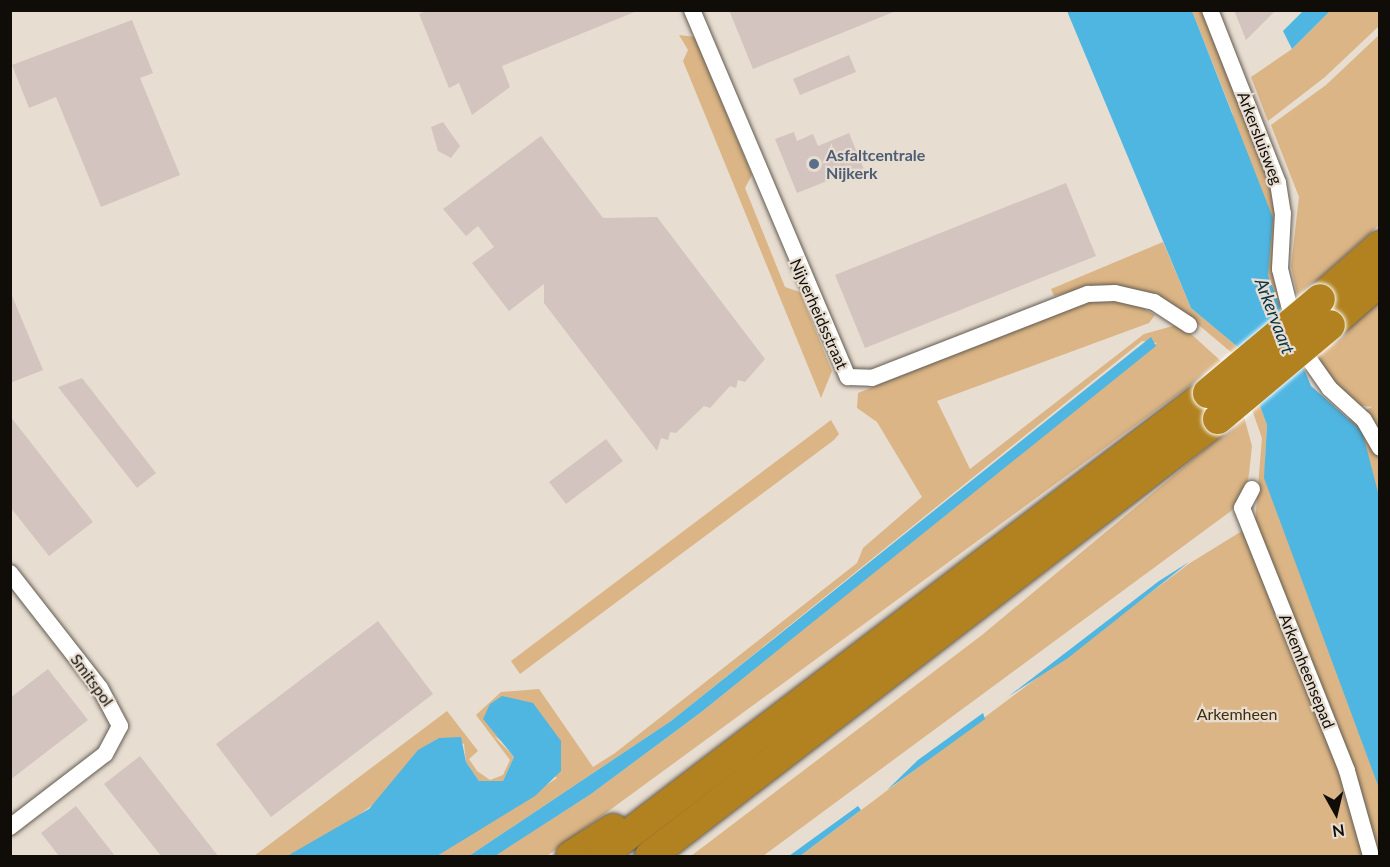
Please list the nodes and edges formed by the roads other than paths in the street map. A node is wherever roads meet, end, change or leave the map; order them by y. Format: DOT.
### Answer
graph roads {
  1 [pos="692,10"];
  2 [pos="1210,10"];
  3 [pos="1380,246"];
  4 [pos="1380,281"];
  5 [pos="1289,306"];
  6 [pos="1325,312"];
  7 [pos="1189,325"];
  8 [pos="1311,362"];
  9 [pos="1213,406"];
  10 [pos="1380,448"];
  11 [pos="1252,489"];
  12 [pos="10,573"];
  13 [pos="762,733"];
  14 [pos="10,827"];
  15 [pos="571,856"];
  16 [pos="600,856"];
  17 [pos="650,856"];
  18 [pos="1371,856"];
  1 -- 7 [label="street, Nijverheidsstraat"];
  2 -- 5 [label="street, Arkersluisweg"];
  3 -- 6 [label="highway"];
  4 -- 6 [label="highway"];
  6 -- 9 [label="highway, bridge"];
  8 -- 10 [label="street"];
  9 -- 13 [label="highway"];
  9 -- 17 [label="highway"];
  11 -- 18 [label="street, Arkemheensepad"];
  12 -- 14 [label="street, Smitspol"];
  13 -- 15 [label="highway"];
  13 -- 16 [label="highway"];
}
